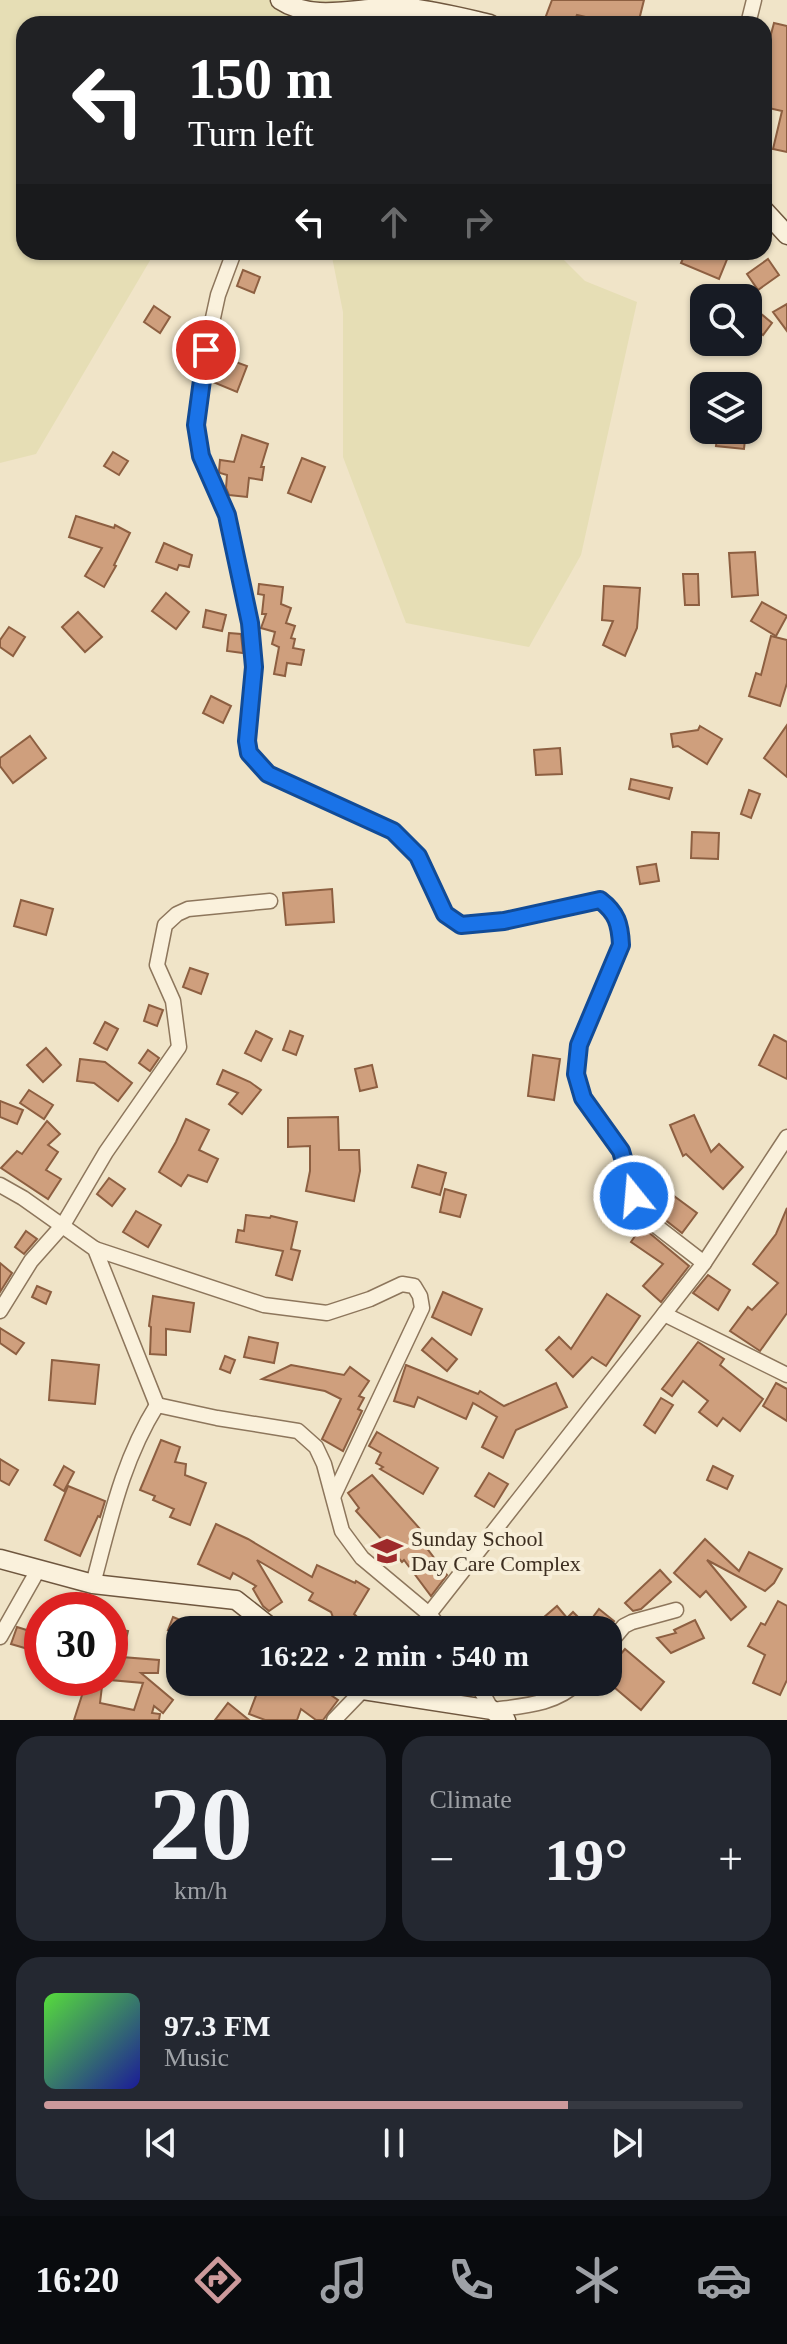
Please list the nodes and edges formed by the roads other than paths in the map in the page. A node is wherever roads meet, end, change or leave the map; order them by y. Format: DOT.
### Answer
graph roads {
  1 [pos="280,0"];
  2 [pos="312,16"];
  3 [pos="334,16"];
  4 [pos="449,16"];
  5 [pos="772,219"];
  6 [pos="787,235"];
  7 [pos="231,260"];
  8 [pos="270,901"];
  9 [pos="787,1137"];
  10 [pos="0,1185"];
  11 [pos="63,1225"];
  12 [pos="95,1249"];
  13 [pos="704,1263"];
  14 [pos="0,1311"];
  15 [pos="664,1314"];
  16 [pos="787,1375"];
  17 [pos="157,1405"];
  18 [pos="334,1495"];
  19 [pos="0,1559"];
  20 [pos="38,1570"];
  21 [pos="93,1584"];
  22 [pos="676,1610"];
  23 [pos="429,1614"];
  24 [pos="256,1616"];
  25 [pos="622,1628"];
  26 [pos="0,1637"];
  27 [pos="357,1696"];
  28 [pos="396,1696"];
  29 [pos="486,1696"];
  30 [pos="557,1696"];
  31 [pos="499,1715"];
  32 [pos="334,1720"];
  1 -- 2 [label="main road"];
  3 -- 4 [label="main road"];
  5 -- 6 [label="main road"];
  7 -- 13 [label="street"];
  8 -- 11 [label="street"];
  9 -- 13 [label="street"];
  10 -- 11 [label="street"];
  11 -- 12 [label="street"];
  11 -- 14 [label="street"];
  12 -- 17 [label="street"];
  12 -- 18 [label="street"];
  13 -- 15 [label="street"];
  15 -- 16 [label="street"];
  15 -- 23 [label="street"];
  17 -- 18 [label="street"];
  17 -- 21 [label="street"];
  18 -- 23 [label="street"];
  19 -- 20 [label="main road"];
  20 -- 21 [label="main road"];
  20 -- 26 [label="street"];
  21 -- 24 [label="main road"];
  22 -- 25 [label="street"];
  27 -- 32 [label="street"];
  28 -- 31 [label="main road"];
  29 -- 31 [label="street"];
  30 -- 31 [label="street"];
}
